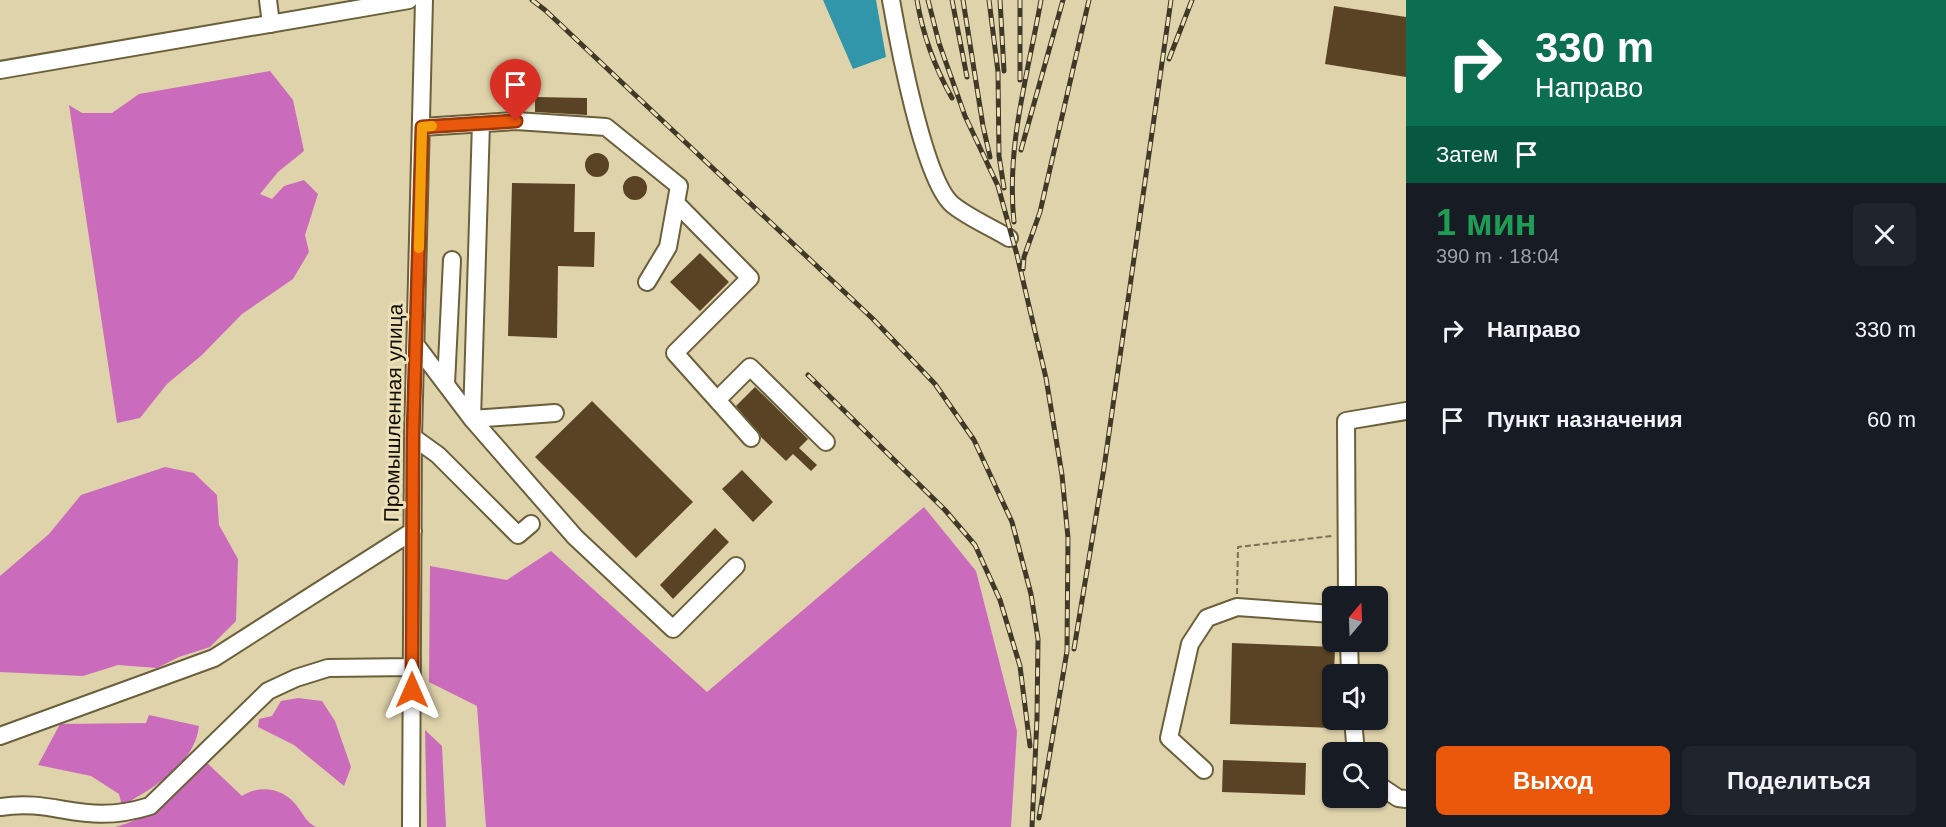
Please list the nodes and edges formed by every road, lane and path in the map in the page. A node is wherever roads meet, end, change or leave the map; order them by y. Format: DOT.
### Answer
graph roads {
  1 [pos="268,0"];
  2 [pos="409,0"];
  3 [pos="424,0"];
  4 [pos="891,0"];
  5 [pos="271,24"];
  6 [pos="0,70"];
  7 [pos="481,123"];
  8 [pos="422,127"];
  9 [pos="676,203"];
  10 [pos="1009,238"];
  11 [pos="452,260"];
  12 [pos="647,282"];
  13 [pos="416,345"];
  14 [pos="446,384"];
  15 [pos="717,400"];
  16 [pos="1406,411"];
  17 [pos="555,413"];
  18 [pos="472,419"];
  19 [pos="413,437"];
  20 [pos="751,438"];
  21 [pos="826,442"];
  22 [pos="531,524"];
  23 [pos="412,531"];
  24 [pos="1347,534"];
  25 [pos="736,566"];
  26 [pos="1347,586"];
  27 [pos="1237,607"];
  28 [pos="1322,613"];
  29 [pos="412,667"];
  30 [pos="0,736"];
  31 [pos="1204,770"];
  32 [pos="1388,791"];
  33 [pos="1406,799"];
  34 [pos="0,807"];
  35 [pos="411,827"];
  1 -- 5 [label="street"];
  2 -- 5 [label="street"];
  3 -- 8 [label="street, Промышленная улица"];
  4 -- 10 [label="street"];
  5 -- 6 [label="street"];
  7 -- 8 [label="street"];
  7 -- 9 [label="street"];
  7 -- 18 [label="street"];
  8 -- 13 [label="street, Промышленная улица"];
  9 -- 12 [label="street"];
  9 -- 15 [label="street"];
  11 -- 14 [label="street"];
  13 -- 14 [label="street"];
  13 -- 19 [label="street, Промышленная улица"];
  14 -- 18 [label="street"];
  15 -- 20 [label="street"];
  15 -- 21 [label="street"];
  16 -- 24 [label="street"];
  17 -- 18 [label="street"];
  18 -- 25 [label="street"];
  19 -- 22 [label="street"];
  19 -- 23 [label="street, Промышленная улица"];
  23 -- 29 [label="street, Промышленная улица"];
  23 -- 30 [label="street"];
  24 -- 26 [label="street"];
  24 -- 27 [label="path"];
  27 -- 28 [label="street"];
  27 -- 31 [label="street"];
  29 -- 34 [label="street"];
  29 -- 35 [label="street, Промышленная улица"];
  32 -- 33 [label="street"];
}
